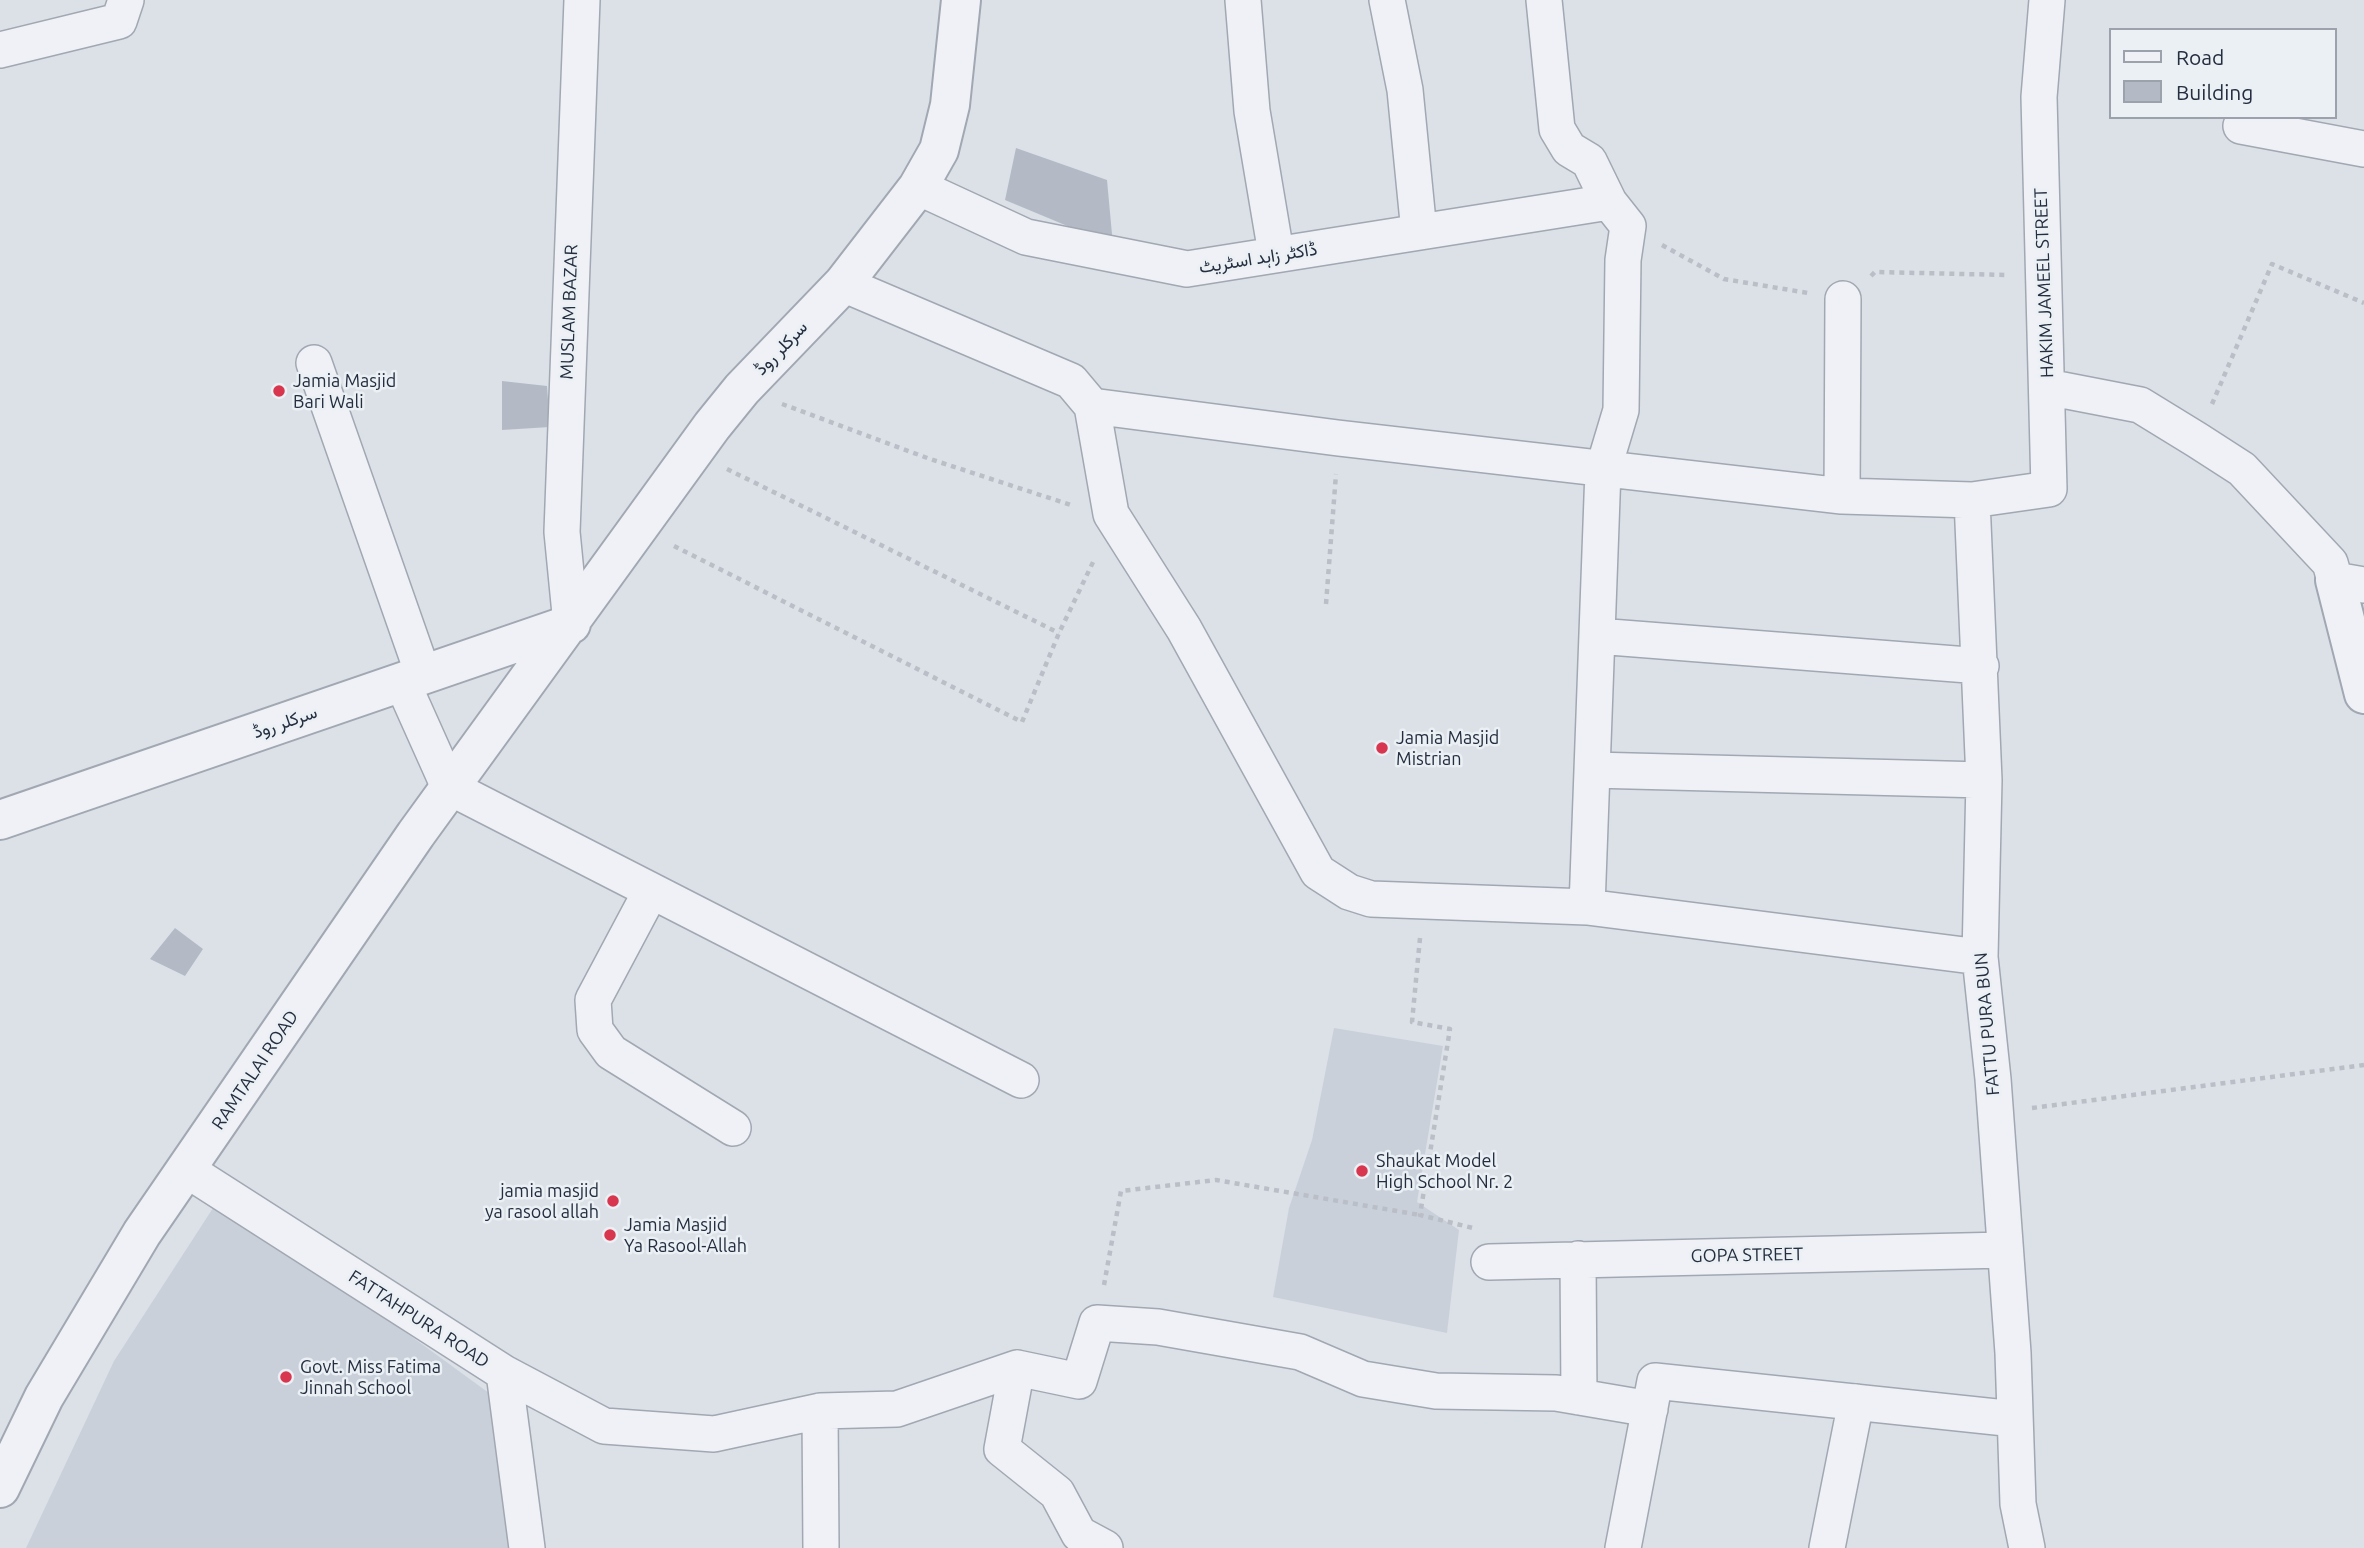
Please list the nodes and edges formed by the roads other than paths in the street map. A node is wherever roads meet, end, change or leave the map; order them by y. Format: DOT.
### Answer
graph roads {
  1 [pos="126,0"];
  2 [pos="582,0"];
  3 [pos="961,0"];
  4 [pos="975,0"];
  5 [pos="1243,0"];
  6 [pos="1387,0"];
  7 [pos="1544,0"];
  8 [pos="2047,0"];
  9 [pos="0,50"];
  10 [pos="956,59"];
  11 [pos="2241,126"];
  12 [pos="2364,149"];
  13 [pos="918,187"];
  14 [pos="1609,202"];
  15 [pos="1419,232"];
  16 [pos="1276,253"];
  17 [pos="843,284"];
  18 [pos="1843,299"];
  19 [pos="314,363"];
  20 [pos="2047,387"];
  21 [pos="1093,406"];
  22 [pos="1604,470"];
  23 [pos="1842,496"];
  24 [pos="1972,500"];
  25 [pos="2350,582"];
  26 [pos="571,624"];
  27 [pos="1597,636"];
  28 [pos="1981,666"];
  29 [pos="534,668"];
  30 [pos="412,678"];
  31 [pos="2364,694"];
  32 [pos="1592,770"];
  33 [pos="1984,780"];
  34 [pos="449,786"];
  35 [pos="0,820"];
  36 [pos="652,891"];
  37 [pos="1587,908"];
  38 [pos="1980,957"];
  39 [pos="1021,1080"];
  40 [pos="733,1128"];
  41 [pos="187,1170"];
  42 [pos="2005,1250"];
  43 [pos="1578,1259"];
  44 [pos="1489,1262"];
  45 [pos="1017,1368"];
  46 [pos="503,1373"];
  47 [pos="1579,1397"];
  48 [pos="1856,1402"];
  49 [pos="1650,1409"];
  50 [pos="820,1411"];
  51 [pos="2015,1419"];
  52 [pos="0,1488"];
  53 [pos="527,1548"];
  54 [pos="821,1548"];
  55 [pos="1105,1548"];
  56 [pos="1623,1548"];
  57 [pos="1827,1548"];
  58 [pos="2027,1548"];
  1 -- 9 [label="street"];
  2 -- 26 [label="street, MUSLAM BAZAR"];
  3 -- 10 [label="street, سرکلر روڈ"];
  4 -- 10 [label="street, سرکلر روڈ"];
  5 -- 16 [label="street"];
  6 -- 15 [label="street"];
  7 -- 14 [label="street"];
  8 -- 20 [label="street, HAKIM JAMEEL STREET"];
  10 -- 13 [label="street, سرکلر روڈ"];
  11 -- 12 [label="street"];
  13 -- 16 [label="street, ڈاکٹر زاہد اسٹریٹ"];
  13 -- 17 [label="street, سرکلر روڈ"];
  14 -- 15 [label="street, ڈاکٹر زاہد اسٹریٹ"];
  14 -- 22 [label="street"];
  15 -- 16 [label="street, ڈاکٹر زاہد اسٹریٹ"];
  17 -- 21 [label="street"];
  17 -- 26 [label="street, سرکلر روڈ"];
  18 -- 23 [label="street"];
  19 -- 30 [label="street"];
  20 -- 24 [label="street, HAKIM JAMEEL STREET"];
  20 -- 25 [label="street"];
  21 -- 22 [label="street"];
  21 -- 37 [label="street"];
  22 -- 23 [label="street"];
  22 -- 27 [label="street"];
  23 -- 24 [label="street"];
  24 -- 28 [label="street, FATTU PURA BUN"];
  25 -- 31 [label="street"];
  26 -- 29 [label="street, سرکلر روڈ"];
  26 -- 30 [label="street, سرکلر روڈ"];
  27 -- 28 [label="street"];
  27 -- 32 [label="street"];
  28 -- 33 [label="street, FATTU PURA BUN"];
  29 -- 34 [label="street, RAMTALAI ROAD"];
  30 -- 34 [label="street"];
  30 -- 35 [label="street, سرکلر روڈ"];
  32 -- 33 [label="street"];
  32 -- 37 [label="street"];
  33 -- 38 [label="street, FATTU PURA BUN"];
  34 -- 36 [label="street"];
  34 -- 41 [label="street, RAMTALAI ROAD"];
  36 -- 39 [label="street"];
  36 -- 40 [label="street"];
  37 -- 38 [label="street"];
  38 -- 42 [label="street, FATTU PURA BUN"];
  41 -- 46 [label="street, FATTAHPURA ROAD"];
  41 -- 52 [label="street, RAMTALAI ROAD"];
  42 -- 43 [label="street, GOPA STREET"];
  42 -- 51 [label="street, FATTU PURA BUN"];
  43 -- 44 [label="street, GOPA STREET"];
  43 -- 47 [label="street"];
  45 -- 47 [label="street"];
  45 -- 50 [label="street"];
  45 -- 55 [label="street"];
  46 -- 50 [label="street"];
  46 -- 53 [label="street, FATTAHPURA ROAD"];
  47 -- 49 [label="street"];
  48 -- 49 [label="street"];
  48 -- 51 [label="street"];
  48 -- 57 [label="street"];
  49 -- 56 [label="street"];
  50 -- 54 [label="street"];
  51 -- 58 [label="street, FATTU PURA BUN"];
}
